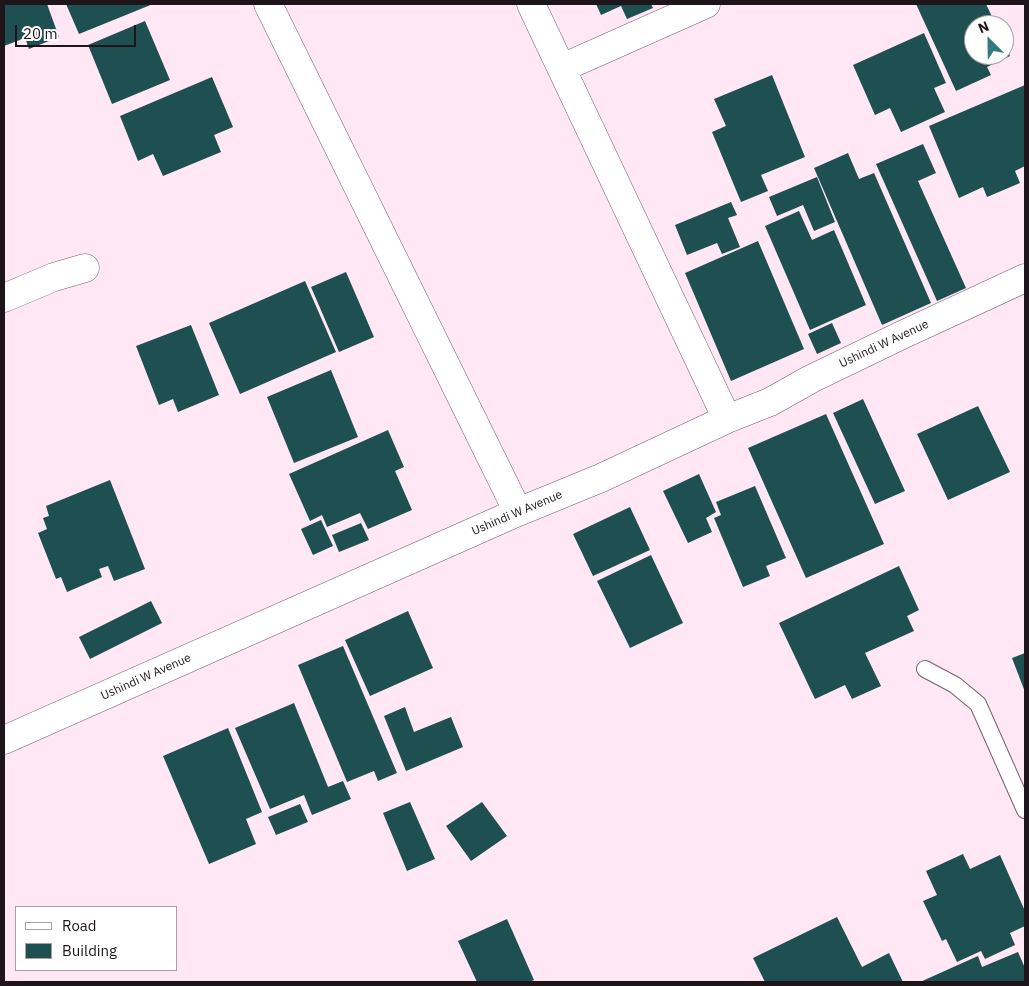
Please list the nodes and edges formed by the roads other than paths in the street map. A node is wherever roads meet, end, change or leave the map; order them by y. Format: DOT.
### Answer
graph roads {
  1 [pos="268,4"];
  2 [pos="531,4"];
  3 [pos="706,4"];
  4 [pos="562,68"];
  5 [pos="85,268"];
  6 [pos="1025,278"];
  7 [pos="4,298"];
  8 [pos="727,419"];
  9 [pos="518,512"];
  10 [pos="925,669"];
  11 [pos="4,740"];
  12 [pos="1025,810"];
  1 -- 9 [label="street"];
  2 -- 4 [label="street"];
  3 -- 4 [label="street"];
  4 -- 8 [label="street"];
  5 -- 7 [label="street"];
  6 -- 8 [label="street, Ushindi W Avenue"];
  8 -- 9 [label="street, Ushindi W Avenue"];
  9 -- 11 [label="street, Ushindi W Avenue"];
  10 -- 12 [label="lane"];
}
